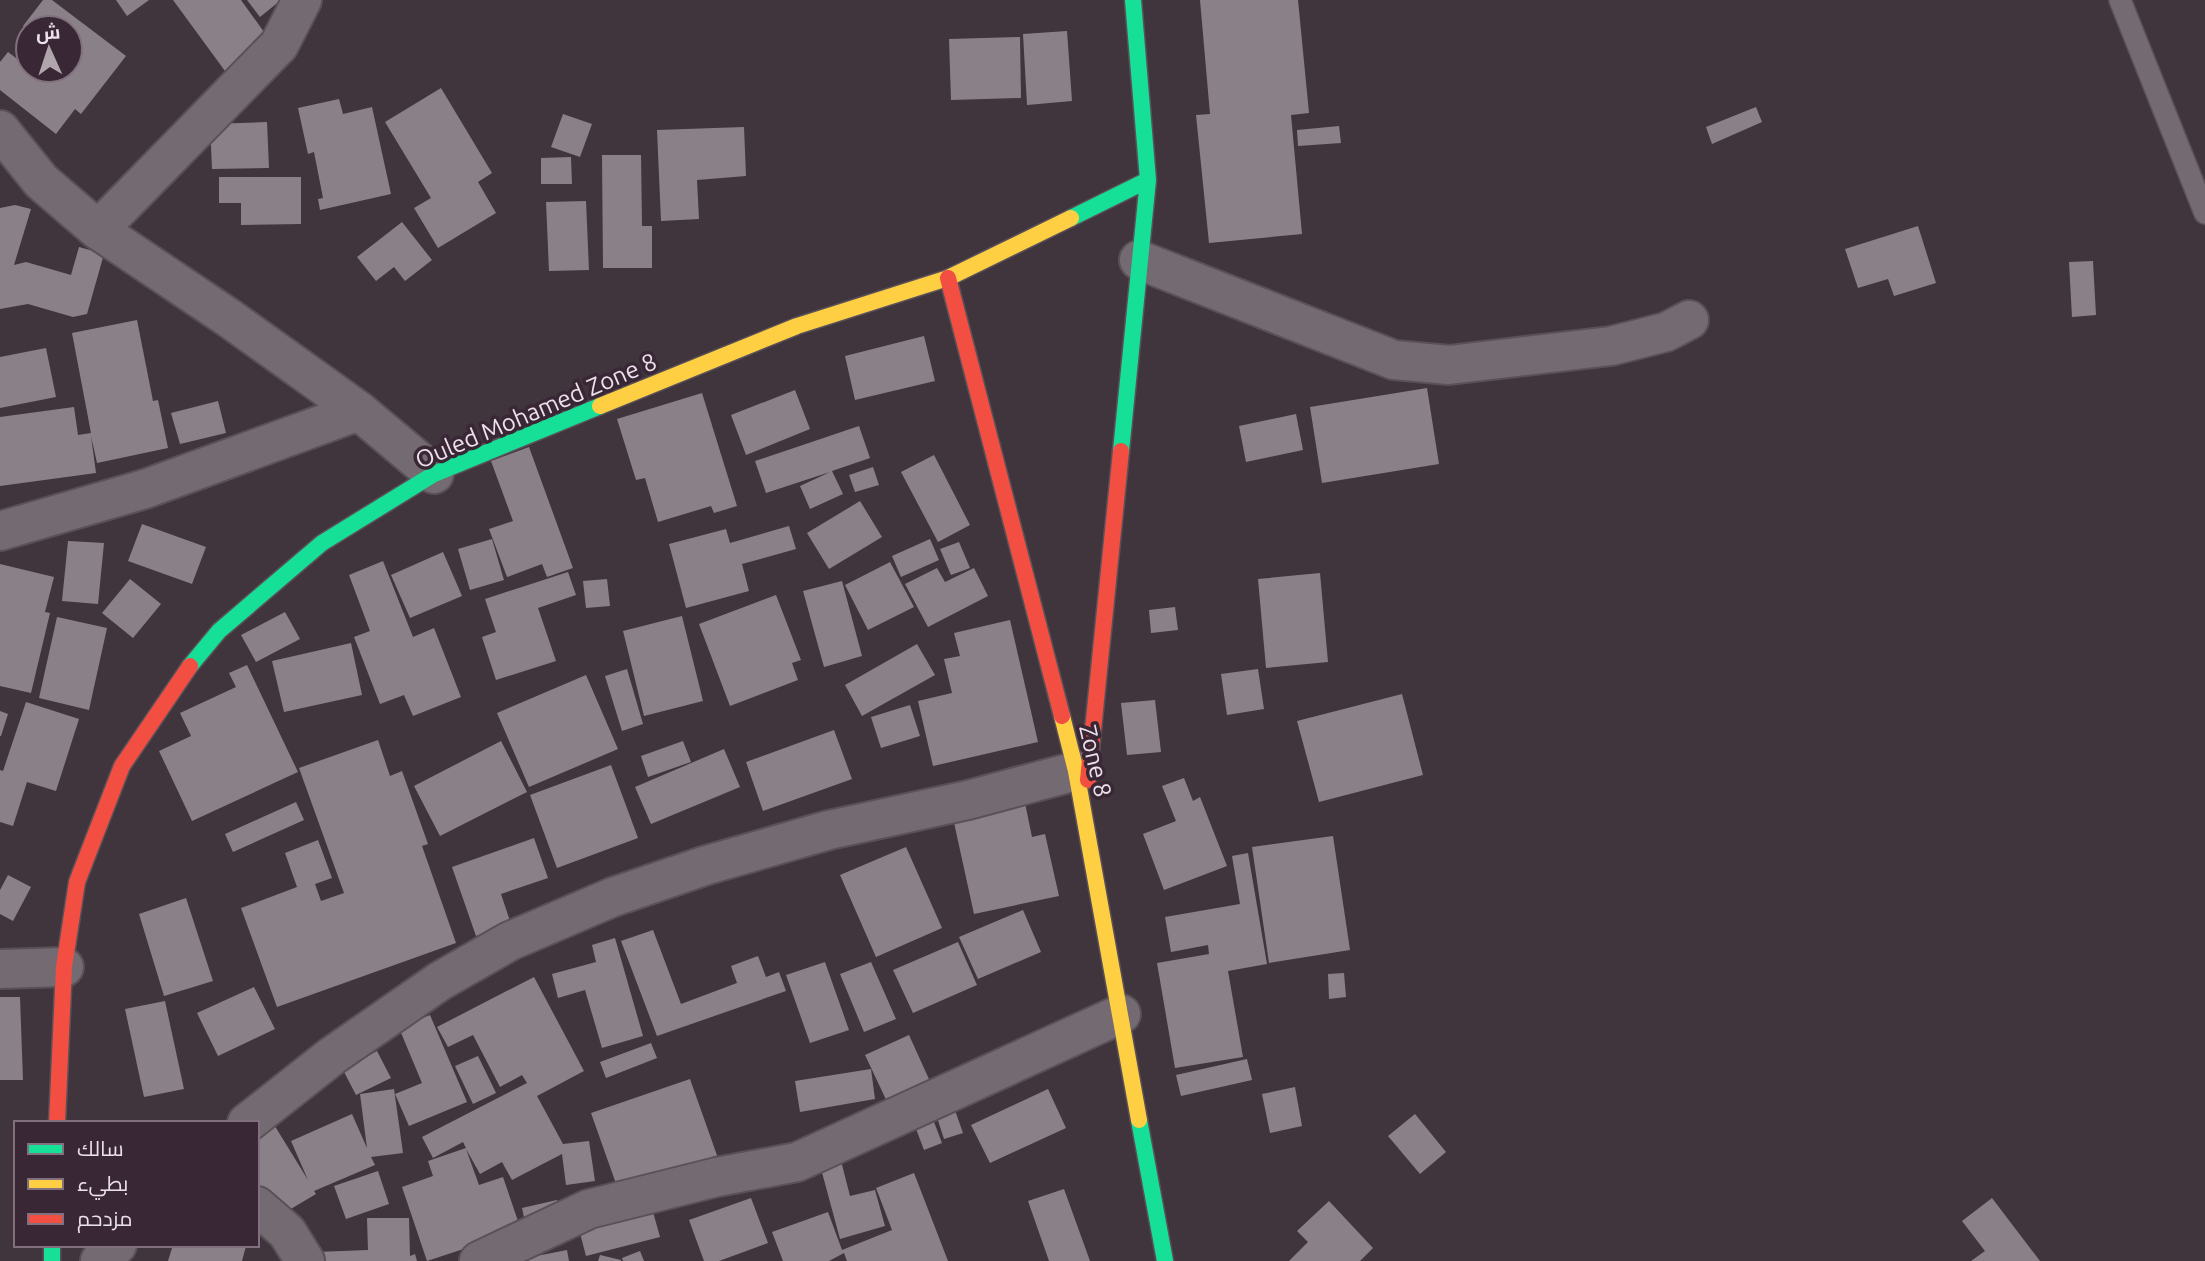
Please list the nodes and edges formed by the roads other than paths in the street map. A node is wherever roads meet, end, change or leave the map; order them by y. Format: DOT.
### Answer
graph roads {
  1 [pos="302,0"];
  2 [pos="1133,0"];
  3 [pos="2120,0"];
  4 [pos="0,130"];
  5 [pos="1148,180"];
  6 [pos="2205,213"];
  7 [pos="98,230"];
  8 [pos="1139,260"];
  9 [pos="948,278"];
  10 [pos="1689,320"];
  11 [pos="359,411"];
  12 [pos="434,474"];
  13 [pos="0,530"];
  14 [pos="1076,771"];
  15 [pos="1084,813"];
  16 [pos="64,967"];
  17 [pos="0,969"];
  18 [pos="1121,1014"];
  19 [pos="57,1121"];
  20 [pos="250,1121"];
  21 [pos="259,1208"];
  22 [pos="115,1247"];
  23 [pos="100,1261"];
  24 [pos="305,1261"];
  25 [pos="479,1261"];
  26 [pos="1165,1261"];
  1 -- 7 [label="street"];
  2 -- 5 [label="main road"];
  3 -- 6 [label="lane"];
  4 -- 7 [label="street"];
  5 -- 8 [label="main road"];
  5 -- 9 [label="main road, Ouled Mohamed Zone 8"];
  7 -- 11 [label="street"];
  8 -- 10 [label="street"];
  8 -- 15 [label="main road"];
  9 -- 12 [label="main road, Ouled Mohamed Zone 8"];
  9 -- 14 [label="main road, Zone 8"];
  11 -- 12 [label="street"];
  11 -- 13 [label="street"];
  12 -- 16 [label="main road, Ouled Mohamed Zone 8"];
  14 -- 15 [label="main road, Zone 8"];
  14 -- 20 [label="street"];
  15 -- 18 [label="main road, Zone 8"];
  16 -- 17 [label="street"];
  16 -- 19 [label="main road, Ouled Mohamed Zone 8"];
  18 -- 25 [label="street"];
  18 -- 26 [label="main road, Zone 8"];
  21 -- 24 [label="street"];
  22 -- 23 [label="street"];
}
